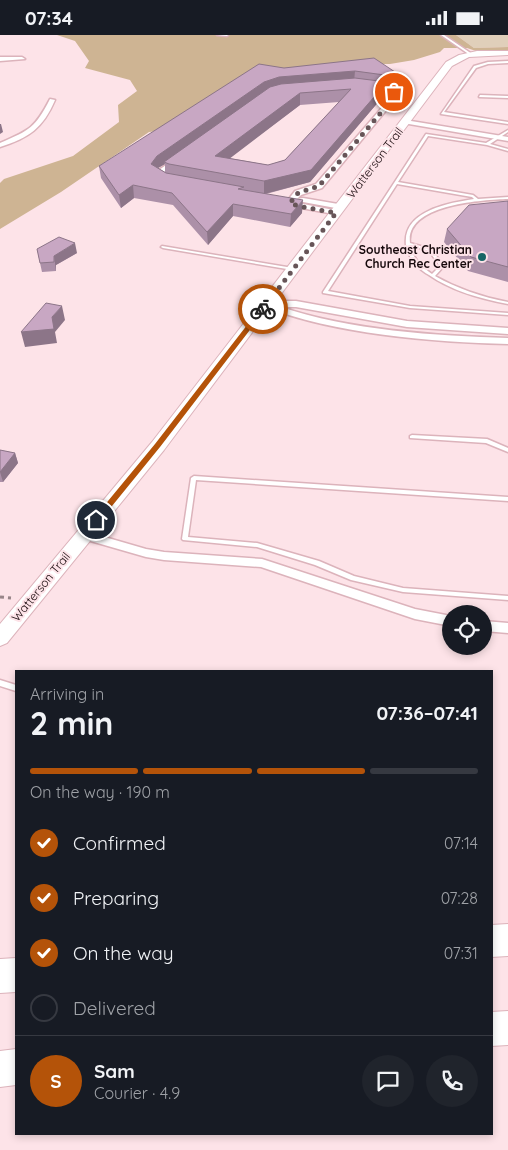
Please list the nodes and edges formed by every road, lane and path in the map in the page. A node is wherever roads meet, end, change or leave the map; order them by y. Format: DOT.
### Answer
graph roads {
  1 [pos="218,35"];
  2 [pos="226,35"];
  3 [pos="442,35"];
  4 [pos="508,53"];
  5 [pos="471,55"];
  6 [pos="0,59"];
  7 [pos="22,59"];
  8 [pos="508,62"];
  9 [pos="480,96"];
  10 [pos="508,97"];
  11 [pos="52,100"];
  12 [pos="407,120"];
  13 [pos="508,123"];
  14 [pos="507,134"];
  15 [pos="497,137"];
  16 [pos="487,144"];
  17 [pos="0,145"];
  18 [pos="508,150"];
  19 [pos="396,183"];
  20 [pos="508,198"];
  21 [pos="477,200"];
  22 [pos="290,203"];
  23 [pos="338,210"];
  24 [pos="407,243"];
  25 [pos="163,247"];
  26 [pos="294,269"];
  27 [pos="433,276"];
  28 [pos="508,303"];
  29 [pos="266,304"];
  30 [pos="508,314"];
  31 [pos="508,331"];
  32 [pos="508,341"];
  33 [pos="412,437"];
  34 [pos="508,450"];
  35 [pos="508,499"];
  36 [pos="84,535"];
  37 [pos="508,598"];
  38 [pos="442,619"];
  39 [pos="492,627"];
  40 [pos="508,628"];
  41 [pos="0,638"];
  42 [pos="0,683"];
  43 [pos="15,687"];
  44 [pos="508,940"];
  45 [pos="493,941"];
  46 [pos="15,975"];
  47 [pos="0,976"];
  48 [pos="508,1028"];
  49 [pos="493,1029"];
  50 [pos="15,1067"];
  51 [pos="0,1069"];
  1 -- 2 [label="lane"];
  3 -- 5 [label="lane"];
  4 -- 5 [label="main road, Watterson Trail"];
  5 -- 12 [label="main road, Watterson Trail"];
  6 -- 7 [label="street"];
  8 -- 13 [label="lane"];
  9 -- 10 [label="lane"];
  11 -- 17 [label="street"];
  12 -- 14 [label="street"];
  12 -- 15 [label="street"];
  12 -- 23 [label="main road, Watterson Trail"];
  14 -- 15 [label="street"];
  15 -- 16 [label="lane"];
  16 -- 18 [label="lane"];
  16 -- 19 [label="lane"];
  19 -- 21 [label="lane"];
  19 -- 30 [label="lane"];
  20 -- 21 [label="lane"];
  21 -- 24 [label="lane"];
  22 -- 22 [label="street"];
  22 -- 23 [label="street"];
  23 -- 26 [label="main road, Watterson Trail"];
  24 -- 27 [label="lane"];
  24 -- 27 [label="lane"];
  25 -- 26 [label="lane"];
  26 -- 29 [label="main road, Watterson Trail"];
  27 -- 28 [label="lane"];
  29 -- 31 [label="street"];
  29 -- 32 [label="street"];
  29 -- 36 [label="main road, Watterson Trail"];
  33 -- 34 [label="lane"];
  35 -- 37 [label="lane"];
  36 -- 38 [label="street"];
  36 -- 41 [label="main road, Watterson Trail"];
  39 -- 40 [label="street"];
  42 -- 43 [label="lane"];
  44 -- 45 [label="highway"];
  46 -- 47 [label="highway"];
  48 -- 49 [label="highway"];
  50 -- 51 [label="highway"];
}
